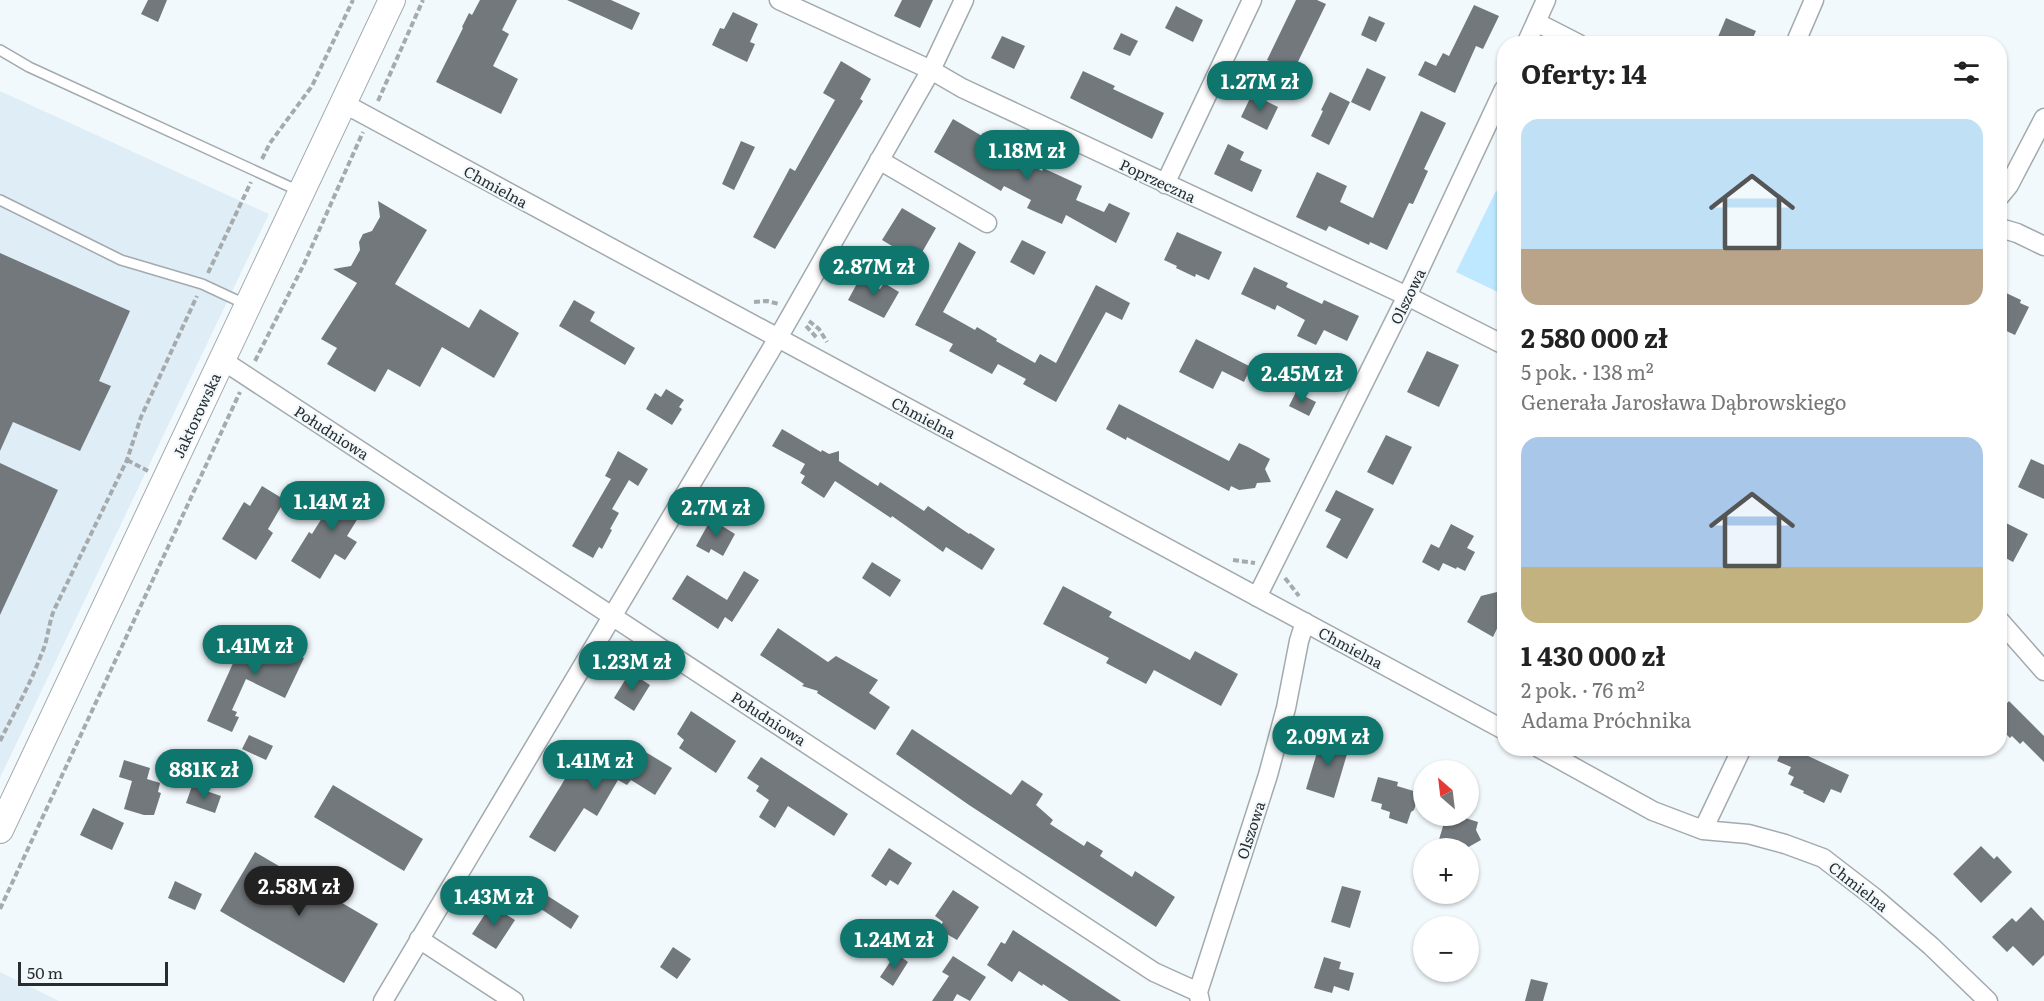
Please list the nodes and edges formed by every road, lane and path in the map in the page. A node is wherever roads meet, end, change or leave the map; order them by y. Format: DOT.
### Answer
graph roads {
  1 [pos="353,0"];
  2 [pos="392,0"];
  3 [pos="423,0"];
  4 [pos="779,0"];
  5 [pos="964,0"];
  6 [pos="1252,0"];
  7 [pos="1546,0"];
  8 [pos="1814,0"];
  9 [pos="1536,22"];
  10 [pos="1530,36"];
  11 [pos="1563,36"];
  12 [pos="1798,36"];
  13 [pos="0,50"];
  14 [pos="931,70"];
  15 [pos="343,103"];
  16 [pos="1497,104"];
  17 [pos="370,117"];
  18 [pos="2044,117"];
  19 [pos="879,160"];
  20 [pos="256,170"];
  21 [pos="1165,184"];
  22 [pos="2007,187"];
  23 [pos="301,192"];
  24 [pos="0,201"];
  25 [pos="987,223"];
  26 [pos="2007,230"];
  27 [pos="2044,246"];
  28 [pos="202,284"];
  29 [pos="1407,296"];
  30 [pos="248,305"];
  31 [pos="777,338"];
  32 [pos="1497,341"];
  33 [pos="222,360"];
  34 [pos="248,376"];
  35 [pos="1257,597"];
  36 [pos="612,615"];
  37 [pos="1305,622"];
  38 [pos="2007,629"];
  39 [pos="2044,671"];
  40 [pos="1497,726"];
  41 [pos="0,741"];
  42 [pos="1553,756"];
  43 [pos="1738,756"];
  44 [pos="0,830"];
  45 [pos="1703,830"];
  46 [pos="0,909"];
  47 [pos="419,939"];
  48 [pos="1199,996"];
  49 [pos="383,1001"];
  50 [pos="514,1001"];
  51 [pos="1988,1001"];
  1 -- 20 [label="path"];
  2 -- 15 [label="main road, Jaktorowska"];
  3 -- 17 [label="path"];
  4 -- 14 [label="street, Poprzeczna"];
  5 -- 14 [label="street"];
  6 -- 21 [label="street"];
  7 -- 9 [label="street"];
  8 -- 12 [label="street"];
  9 -- 10 [label="street"];
  9 -- 11 [label="street"];
  13 -- 20 [label="lane"];
  14 -- 19 [label="street"];
  14 -- 21 [label="street, Poprzeczna"];
  15 -- 17 [label="street, Chmielna"];
  15 -- 23 [label="main road, Jaktorowska"];
  16 -- 29 [label="street, Olszowa"];
  17 -- 31 [label="street, Chmielna"];
  17 -- 34 [label="path"];
  18 -- 22 [label="street"];
  19 -- 25 [label="street"];
  19 -- 31 [label="street"];
  20 -- 23 [label="lane"];
  20 -- 28 [label="path"];
  21 -- 29 [label="street, Poprzeczna"];
  23 -- 30 [label="main road, Jaktorowska"];
  24 -- 28 [label="lane"];
  26 -- 27 [label="street"];
  28 -- 30 [label="lane"];
  28 -- 41 [label="path"];
  29 -- 32 [label="street, Poprzeczna"];
  29 -- 35 [label="street, Olszowa"];
  30 -- 33 [label="main road, Jaktorowska"];
  31 -- 35 [label="street, Chmielna"];
  31 -- 36 [label="street"];
  33 -- 34 [label="street, Południowa"];
  33 -- 44 [label="main road, Jaktorowska"];
  34 -- 36 [label="street, Południowa"];
  34 -- 46 [label="path"];
  35 -- 37 [label="street, Chmielna"];
  36 -- 47 [label="street"];
  36 -- 48 [label="street, Południowa"];
  37 -- 40 [label="street, Chmielna"];
  37 -- 48 [label="street, Olszowa"];
  38 -- 39 [label="street"];
  42 -- 45 [label="street, Chmielna"];
  43 -- 45 [label="street"];
  45 -- 51 [label="street, Chmielna"];
  47 -- 49 [label="street"];
  47 -- 50 [label="street"];
}
